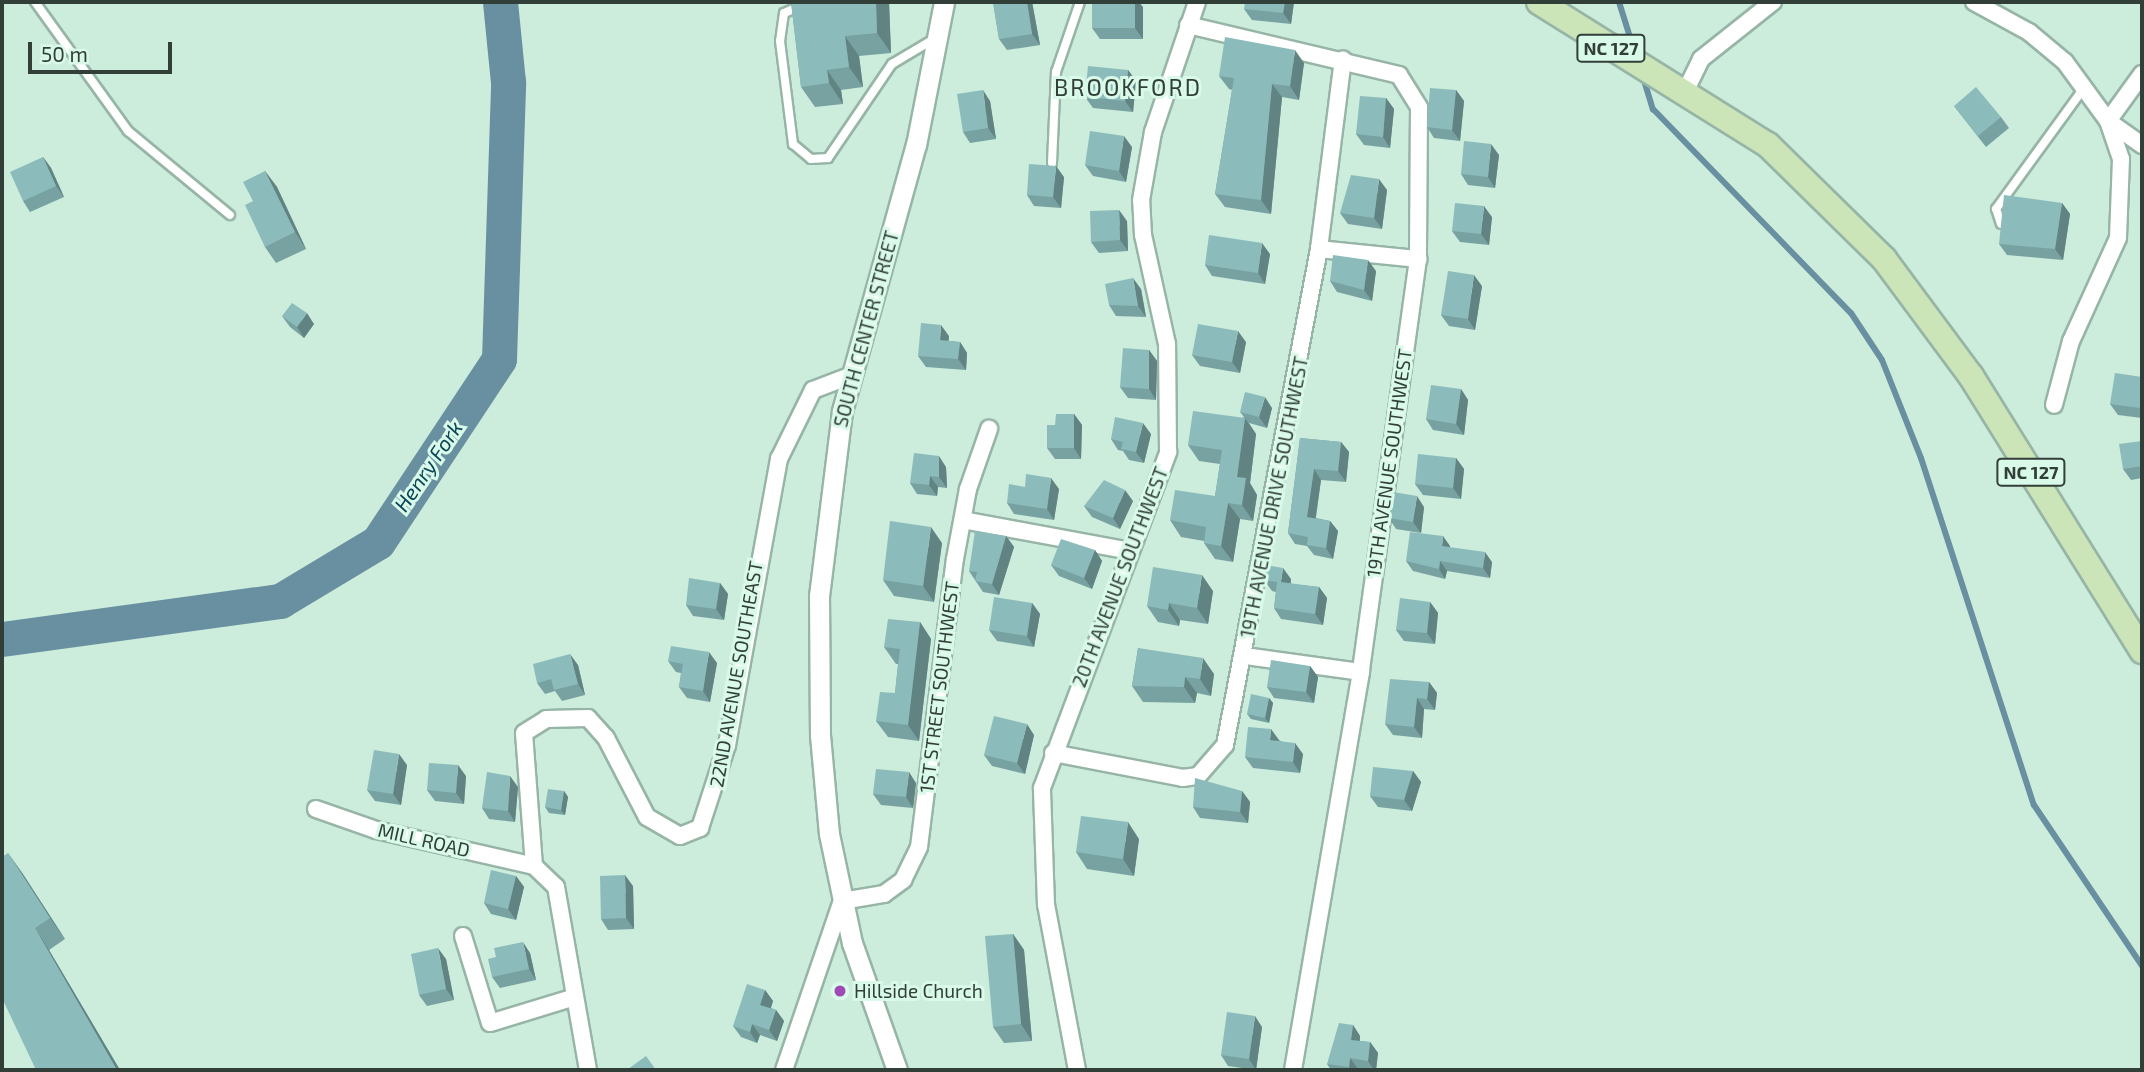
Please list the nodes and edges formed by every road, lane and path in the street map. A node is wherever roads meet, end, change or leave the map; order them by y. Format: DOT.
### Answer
graph roads {
  1 [pos="36,2"];
  2 [pos="809,2"];
  3 [pos="944,2"];
  4 [pos="1080,2"];
  5 [pos="1197,2"];
  6 [pos="1539,2"];
  7 [pos="1773,2"];
  8 [pos="1974,2"];
  9 [pos="1188,25"];
  10 [pos="940,36"];
  11 [pos="1342,60"];
  12 [pos="2142,74"];
  13 [pos="2085,85"];
  14 [pos="1684,94"];
  15 [pos="2108,121"];
  16 [pos="2142,145"];
  17 [pos="1052,163"];
  18 [pos="230,215"];
  19 [pos="2001,224"];
  20 [pos="1319,249"];
  21 [pos="1418,259"];
  22 [pos="850,376"];
  23 [pos="2054,405"];
  24 [pos="989,429"];
  25 [pos="963,520"];
  26 [pos="1130,551"];
  27 [pos="2142,651"];
  28 [pos="1245,656"];
  29 [pos="1361,672"];
  30 [pos="1053,753"];
  31 [pos="316,809"];
  32 [pos="534,866"];
  33 [pos="842,901"];
  34 [pos="463,936"];
  35 [pos="572,998"];
  36 [pos="588,1070"];
  37 [pos="783,1070"];
  38 [pos="897,1070"];
  39 [pos="1077,1070"];
  40 [pos="1293,1070"];
  1 -- 18 [label="lane"];
  2 -- 10 [label="lane"];
  3 -- 10 [label="street, SOUTH CENTER STREET"];
  4 -- 17 [label="lane"];
  5 -- 9 [label="street, 20TH AVENUE SOUTHWEST"];
  6 -- 14 [label="main road, NC 127"];
  7 -- 14 [label="street"];
  8 -- 13 [label="street"];
  9 -- 11 [label="street, 19TH AVENUE SOUTHWEST"];
  9 -- 26 [label="street, 20TH AVENUE SOUTHWEST"];
  10 -- 22 [label="street, SOUTH CENTER STREET"];
  11 -- 20 [label="street, 19TH AVENUE DRIVE SOUTHWEST"];
  11 -- 21 [label="street, 19TH AVENUE SOUTHWEST"];
  12 -- 15 [label="street"];
  13 -- 15 [label="street"];
  13 -- 19 [label="lane"];
  14 -- 27 [label="main road, NC 127"];
  15 -- 16 [label="street"];
  15 -- 23 [label="street"];
  20 -- 21 [label="street"];
  20 -- 28 [label="street, 19TH AVENUE DRIVE SOUTHWEST"];
  21 -- 29 [label="street, 19TH AVENUE SOUTHWEST"];
  22 -- 32 [label="street, 22ND AVENUE SOUTHEAST"];
  22 -- 33 [label="street, SOUTH CENTER STREET"];
  24 -- 25 [label="street, 1ST STREET SOUTHWEST"];
  25 -- 26 [label="street"];
  25 -- 33 [label="street, 1ST STREET SOUTHWEST"];
  26 -- 30 [label="street, 20TH AVENUE SOUTHWEST"];
  28 -- 29 [label="street"];
  28 -- 30 [label="street, 19TH AVENUE DRIVE SOUTHWEST"];
  29 -- 40 [label="street, 19TH AVENUE SOUTHWEST"];
  30 -- 39 [label="street, 20TH AVENUE SOUTHWEST"];
  31 -- 32 [label="street, MILL ROAD"];
  32 -- 35 [label="street"];
  33 -- 37 [label="street"];
  33 -- 38 [label="street, SOUTH CENTER STREET"];
  34 -- 35 [label="street"];
  35 -- 36 [label="street"];
}
